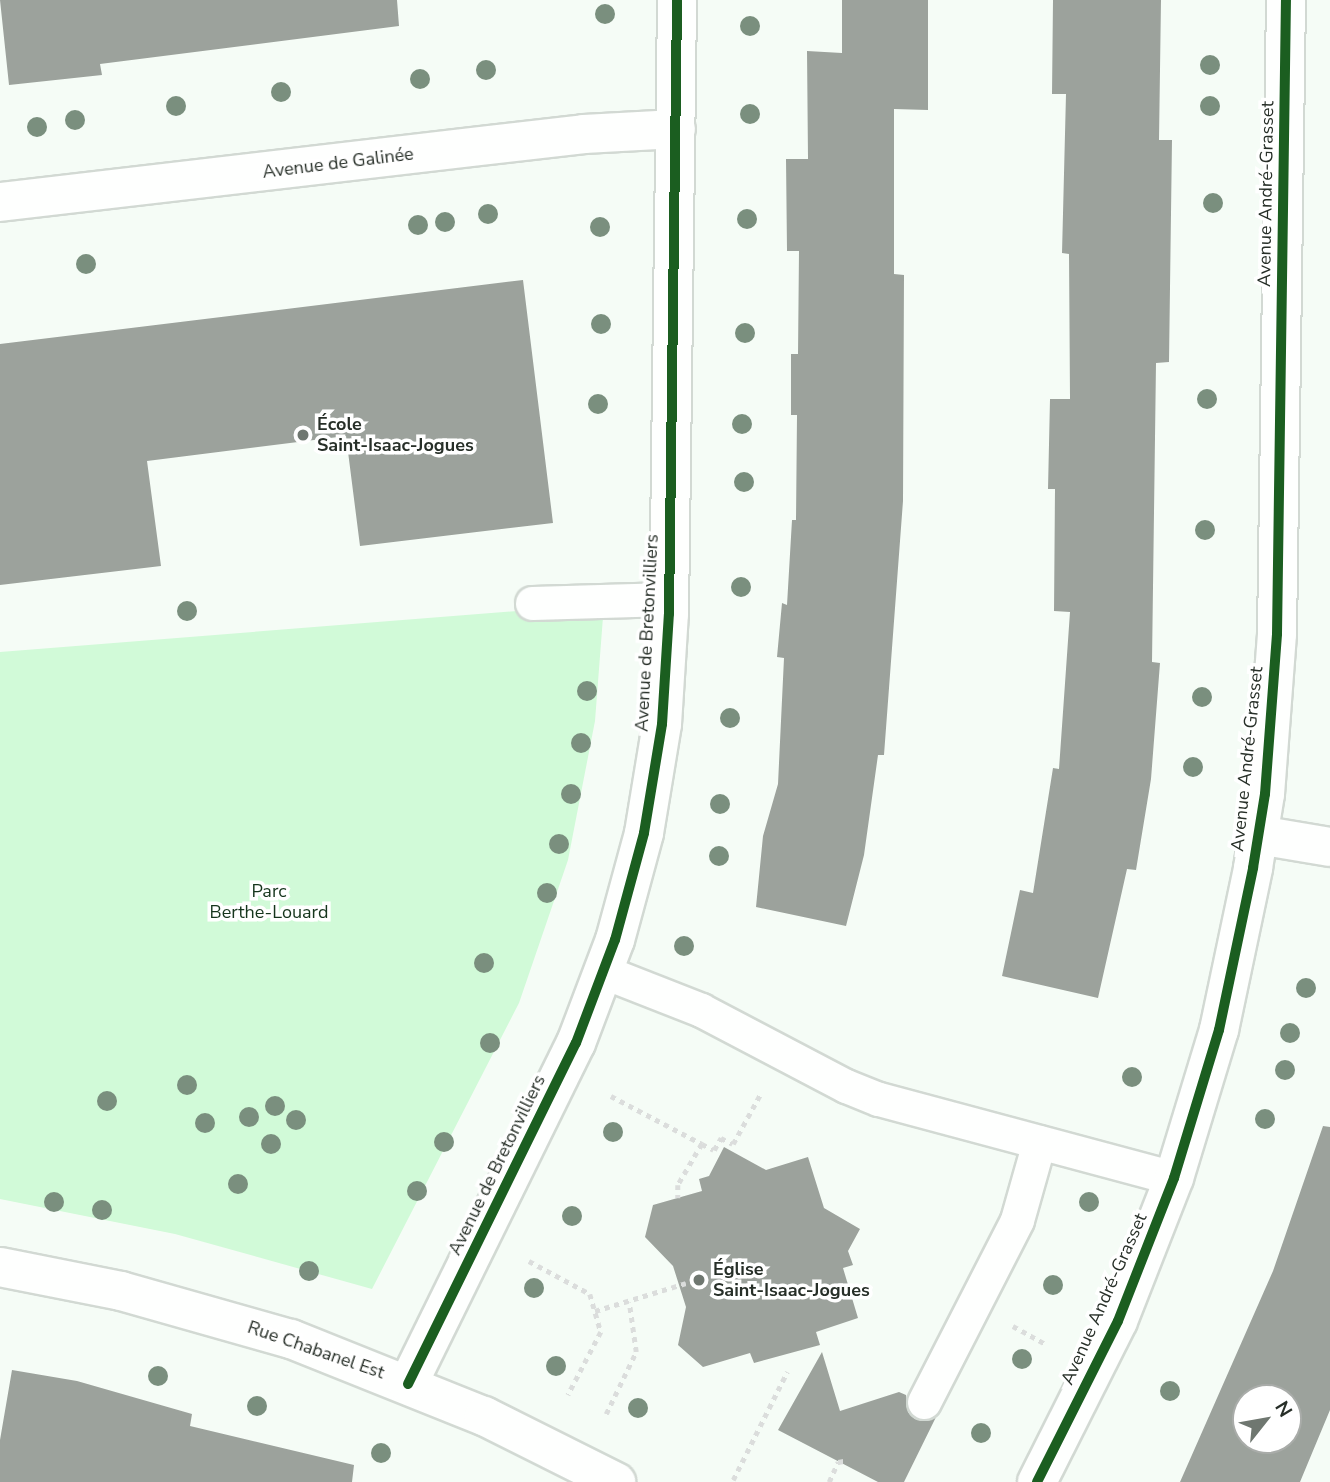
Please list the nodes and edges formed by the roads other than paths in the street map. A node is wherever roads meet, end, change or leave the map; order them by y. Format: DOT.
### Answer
graph roads {
  1 [pos="677,0"];
  2 [pos="1286,0"];
  3 [pos="676,130"];
  4 [pos="0,202"];
  5 [pos="669,598"];
  6 [pos="531,603"];
  7 [pos="1258,835"];
  8 [pos="1330,848"];
  9 [pos="604,972"];
  10 [pos="1039,1142"];
  11 [pos="1174,1178"];
  12 [pos="0,1267"];
  13 [pos="408,1384"];
  14 [pos="925,1402"];
  15 [pos="615,1482"];
  16 [pos="1037,1482"];
  1 -- 3 [label="street, Avenue de Bretonvilliers"];
  2 -- 7 [label="street, Avenue André-Grasset"];
  3 -- 4 [label="street, Avenue de Galinée"];
  3 -- 5 [label="street, Avenue de Bretonvilliers"];
  5 -- 6 [label="lane"];
  5 -- 9 [label="street, Avenue de Bretonvilliers"];
  7 -- 8 [label="street"];
  7 -- 11 [label="street, Avenue André-Grasset"];
  9 -- 10 [label="lane"];
  9 -- 13 [label="street, Avenue de Bretonvilliers"];
  10 -- 11 [label="lane"];
  10 -- 14 [label="lane"];
  11 -- 16 [label="street, Avenue André-Grasset"];
  12 -- 13 [label="street, Rue Chabanel Est"];
  13 -- 15 [label="street, Rue Chabanel Est"];
}
